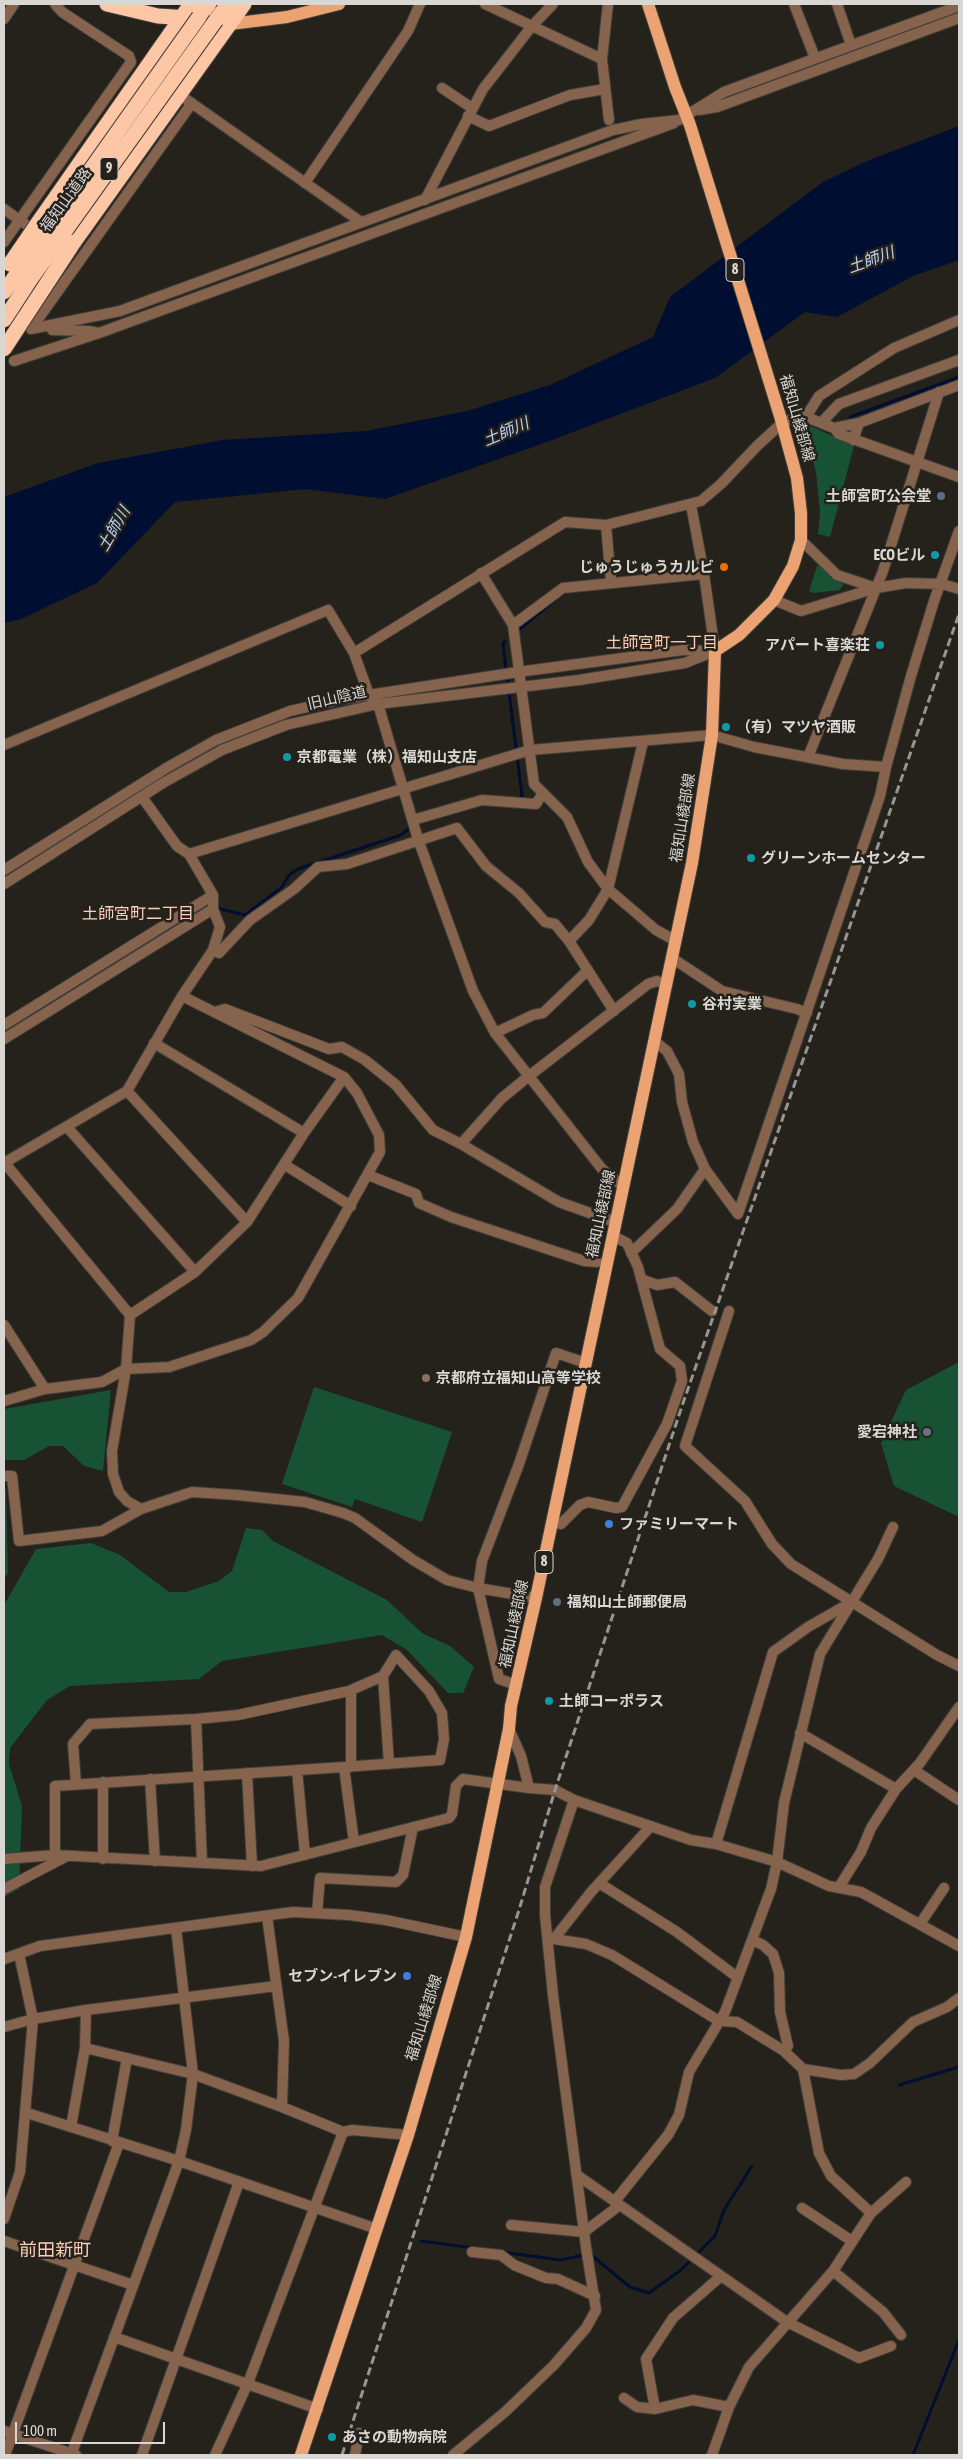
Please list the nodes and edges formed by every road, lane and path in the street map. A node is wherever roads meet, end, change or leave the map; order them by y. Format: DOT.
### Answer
graph roads {
  1 [pos="14,4"];
  2 [pos="55,4"];
  3 [pos="107,4"];
  4 [pos="191,4"];
  5 [pos="209,4"];
  6 [pos="228,4"];
  7 [pos="244,4"];
  8 [pos="339,4"];
  9 [pos="420,4"];
  10 [pos="485,4"];
  11 [pos="553,4"];
  12 [pos="608,4"];
  13 [pos="648,4"];
  14 [pos="794,4"];
  15 [pos="837,4"];
  16 [pos="959,6"];
  17 [pos="180,17"];
  18 [pos="959,18"];
  19 [pos="4,19"];
  20 [pos="230,24"];
  21 [pos="532,26"];
  22 [pos="851,44"];
  23 [pos="814,58"];
  24 [pos="602,59"];
  25 [pos="442,88"];
  26 [pos="605,89"];
  27 [pos="186,99"];
  28 [pos="470,112"];
  29 [pos="687,118"];
  30 [pos="609,120"];
  31 [pos="305,183"];
  32 [pos="425,200"];
  33 [pos="4,208"];
  34 [pos="19,220"];
  35 [pos="361,222"];
  36 [pos="4,242"];
  37 [pos="79,262"];
  38 [pos="4,274"];
  39 [pos="4,292"];
  40 [pos="4,320"];
  41 [pos="959,320"];
  42 [pos="31,329"];
  43 [pos="4,331"];
  44 [pos="99,334"];
  45 [pos="4,348"];
  46 [pos="959,360"];
  47 [pos="14,361"];
  48 [pos="959,385"];
  49 [pos="939,392"];
  50 [pos="806,417"];
  51 [pos="781,420"];
  52 [pos="821,422"];
  53 [pos="859,423"];
  54 [pos="834,428"];
  55 [pos="854,440"];
  56 [pos="916,461"];
  57 [pos="959,477"];
  58 [pos="691,505"];
  59 [pos="606,525"];
  60 [pos="959,531"];
  61 [pos="800,540"];
  62 [pos="481,573"];
  63 [pos="704,574"];
  64 [pos="611,582"];
  65 [pos="942,584"];
  66 [pos="876,588"];
  67 [pos="959,589"];
  68 [pos="774,600"];
  69 [pos="513,625"];
  70 [pos="715,651"];
  71 [pos="354,653"];
  72 [pos="518,672"];
  73 [pos="519,685"];
  74 [pos="369,695"];
  75 [pos="378,704"];
  76 [pos="712,735"];
  77 [pos="643,742"];
  78 [pos="4,745"];
  79 [pos="530,750"];
  80 [pos="808,757"];
  81 [pos="886,767"];
  82 [pos="403,790"];
  83 [pos="543,793"];
  84 [pos="142,797"];
  85 [pos="413,820"];
  86 [pos="418,839"];
  87 [pos="190,854"];
  88 [pos="4,870"];
  89 [pos="4,884"];
  90 [pos="608,889"];
  91 [pos="213,895"];
  92 [pos="213,909"];
  93 [pos="569,941"];
  94 [pos="676,941"];
  95 [pos="212,950"];
  96 [pos="672,958"];
  97 [pos="588,970"];
  98 [pos="667,984"];
  99 [pos="182,996"];
  100 [pos="614,1011"];
  101 [pos="215,1012"];
  102 [pos="807,1013"];
  103 [pos="4,1024"];
  104 [pos="495,1033"];
  105 [pos="4,1039"];
  106 [pos="654,1041"];
  107 [pos="154,1043"];
  108 [pos="529,1076"];
  109 [pos="344,1077"];
  110 [pos="127,1091"];
  111 [pos="67,1127"];
  112 [pos="304,1133"];
  113 [pos="461,1144"];
  114 [pos="4,1162"];
  115 [pos="285,1164"];
  116 [pos="705,1169"];
  117 [pos="368,1174"];
  118 [pos="623,1186"];
  119 [pos="351,1206"];
  120 [pos="248,1222"];
  121 [pos="615,1222"];
  122 [pos="613,1236"];
  123 [pos="631,1252"];
  124 [pos="597,1262"];
  125 [pos="195,1272"];
  126 [pos="641,1278"];
  127 [pos="729,1311"];
  128 [pos="712,1312"];
  129 [pos="130,1315"];
  130 [pos="4,1325"];
  131 [pos="586,1363"];
  132 [pos="126,1369"];
  133 [pos="45,1390"];
  134 [pos="4,1401"];
  135 [pos="4,1476"];
  136 [pos="141,1509"];
  137 [pos="552,1522"];
  138 [pos="893,1527"];
  139 [pos="478,1588"];
  140 [pos="536,1598"];
  141 [pos="851,1602"];
  142 [pos="959,1666"];
  143 [pos="383,1676"];
  144 [pos="517,1685"];
  145 [pos="351,1690"];
  146 [pos="959,1706"];
  147 [pos="196,1719"];
  148 [pos="509,1728"];
  149 [pos="800,1733"];
  150 [pos="389,1764"];
  151 [pos="348,1767"];
  152 [pos="297,1770"];
  153 [pos="914,1770"];
  154 [pos="248,1774"];
  155 [pos="197,1776"];
  156 [pos="150,1779"];
  157 [pos="103,1782"];
  158 [pos="498,1783"];
  159 [pos="76,1784"];
  160 [pos="529,1788"];
  161 [pos="896,1789"];
  162 [pos="574,1800"];
  163 [pos="959,1800"];
  164 [pos="652,1826"];
  165 [pos="413,1827"];
  166 [pos="354,1842"];
  167 [pos="716,1844"];
  168 [pos="55,1855"];
  169 [pos="305,1855"];
  170 [pos="68,1856"];
  171 [pos="104,1858"];
  172 [pos="4,1860"];
  173 [pos="155,1861"];
  174 [pos="777,1862"];
  175 [pos="202,1863"];
  176 [pos="252,1866"];
  177 [pos="599,1884"];
  178 [pos="839,1888"];
  179 [pos="944,1888"];
  180 [pos="4,1889"];
  181 [pos="316,1914"];
  182 [pos="267,1916"];
  183 [pos="920,1924"];
  184 [pos="176,1928"];
  185 [pos="466,1936"];
  186 [pos="550,1939"];
  187 [pos="752,1940"];
  188 [pos="959,1946"];
  189 [pos="18,1954"];
  190 [pos="4,1959"];
  191 [pos="737,1977"];
  192 [pos="276,1986"];
  193 [pos="185,1996"];
  194 [pos="959,1998"];
  195 [pos="86,2010"];
  196 [pos="33,2019"];
  197 [pos="719,2021"];
  198 [pos="4,2028"];
  199 [pos="85,2048"];
  200 [pos="784,2051"];
  201 [pos="127,2058"];
  202 [pos="803,2068"];
  203 [pos="193,2074"];
  204 [pos="282,2107"];
  205 [pos="27,2113"];
  206 [pos="71,2127"];
  207 [pos="343,2132"];
  208 [pos="408,2135"];
  209 [pos="115,2142"];
  210 [pos="179,2161"];
  211 [pos="577,2175"];
  212 [pos="239,2182"];
  213 [pos="906,2182"];
  214 [pos="616,2201"];
  215 [pos="314,2208"];
  216 [pos="802,2208"];
  217 [pos="871,2213"];
  218 [pos="4,2219"];
  219 [pos="511,2225"];
  220 [pos="377,2229"];
  221 [pos="584,2232"];
  222 [pos="4,2241"];
  223 [pos="852,2241"];
  224 [pos="472,2252"];
  225 [pos="74,2265"];
  226 [pos="833,2271"];
  227 [pos="720,2277"];
  228 [pos="133,2285"];
  229 [pos="595,2296"];
  230 [pos="786,2322"];
  231 [pos="901,2335"];
  232 [pos="114,2337"];
  233 [pos="891,2346"];
  234 [pos="178,2359"];
  235 [pos="248,2383"];
  236 [pos="624,2398"];
  237 [pos="729,2407"];
  238 [pos="318,2409"];
  239 [pos="655,2409"];
  240 [pos="8,2432"];
  241 [pos="359,2434"];
  242 [pos="466,2452"];
  243 [pos="5,2455"];
  244 [pos="73,2455"];
  245 [pos="142,2455"];
  246 [pos="215,2455"];
  247 [pos="301,2455"];
  248 [pos="355,2455"];
  249 [pos="453,2455"];
  250 [pos="712,2455"];
  1 -- 19 [label="street"];
  2 -- 34 [label="street"];
  3 -- 17 [label="highway"];
  4 -- 17 [label="highway, 9"];
  5 -- 39 [label="highway, 福知山道路 / 9, bridge"];
  6 -- 40 [label="highway, 福知山道路 / 9, bridge"];
  7 -- 20 [label="highway, 9"];
  8 -- 20 [label="main road"];
  9 -- 31 [label="street"];
  10 -- 21 [label="street"];
  11 -- 21 [label="street"];
  12 -- 24 [label="street"];
  13 -- 29 [label="main road, 福知山綾部線 / 8"];
  14 -- 23 [label="street"];
  15 -- 22 [label="street"];
  16 -- 22 [label="street"];
  17 -- 20 [label="highway"];
  17 -- 38 [label="highway, 9, bridge"];
  18 -- 29 [label="street"];
  20 -- 27 [label="highway, 9"];
  21 -- 24 [label="street"];
  21 -- 28 [label="street"];
  22 -- 23 [label="street"];
  23 -- 29 [label="street"];
  24 -- 26 [label="street"];
  25 -- 28 [label="street"];
  26 -- 28 [label="street"];
  26 -- 30 [label="street"];
  27 -- 31 [label="street"];
  27 -- 37 [label="street"];
  27 -- 45 [label="highway, 9, bridge"];
  28 -- 32 [label="street"];
  29 -- 32 [label="street"];
  29 -- 44 [label="street"];
  29 -- 51 [label="main road, 福知山綾部線 / 8"];
  31 -- 35 [label="street"];
  32 -- 35 [label="street"];
  33 -- 34 [label="street"];
  34 -- 36 [label="street"];
  34 -- 37 [label="street"];
  35 -- 42 [label="street"];
  37 -- 42 [label="street"];
  41 -- 50 [label="street"];
  42 -- 43 [label="street"];
  42 -- 44 [label="street"];
  44 -- 47 [label="street"];
  46 -- 52 [label="street"];
  48 -- 49 [label="street"];
  49 -- 53 [label="street"];
  49 -- 56 [label="street"];
  50 -- 51 [label="street"];
  50 -- 52 [label="street"];
  51 -- 58 [label="street"];
  51 -- 61 [label="main road, 福知山綾部線 / 8"];
  52 -- 54 [label="street"];
  53 -- 54 [label="street"];
  53 -- 55 [label="street"];
  54 -- 55 [label="street"];
  55 -- 56 [label="street"];
  56 -- 57 [label="street"];
  56 -- 66 [label="street"];
  58 -- 59 [label="street"];
  58 -- 63 [label="street"];
  59 -- 62 [label="street"];
  59 -- 64 [label="street"];
  60 -- 65 [label="street"];
  61 -- 66 [label="street"];
  61 -- 68 [label="main road, 福知山綾部線 / 8"];
  62 -- 69 [label="street"];
  62 -- 71 [label="street"];
  63 -- 64 [label="street"];
  63 -- 70 [label="street"];
  64 -- 69 [label="street"];
  65 -- 66 [label="street"];
  65 -- 67 [label="street"];
  65 -- 81 [label="street"];
  66 -- 68 [label="street"];
  66 -- 80 [label="street"];
  68 -- 70 [label="main road, 福知山綾部線 / 8"];
  69 -- 72 [label="street"];
  70 -- 72 [label="street"];
  70 -- 73 [label="street, 旧山陰道"];
  70 -- 76 [label="main road, 福知山綾部線 / 8"];
  71 -- 74 [label="street"];
  71 -- 78 [label="street"];
  72 -- 73 [label="street"];
  72 -- 74 [label="street"];
  73 -- 75 [label="street, 旧山陰道"];
  73 -- 79 [label="street"];
  74 -- 75 [label="street"];
  74 -- 88 [label="street"];
  75 -- 82 [label="street"];
  75 -- 84 [label="street, 旧山陰道"];
  76 -- 77 [label="street"];
  76 -- 80 [label="street"];
  76 -- 94 [label="main road, 福知山綾部線 / 8"];
  77 -- 79 [label="street"];
  77 -- 90 [label="street"];
  79 -- 82 [label="street"];
  79 -- 83 [label="street"];
  80 -- 81 [label="street"];
  81 -- 102 [label="street"];
  82 -- 85 [label="street"];
  82 -- 87 [label="street"];
  83 -- 85 [label="street"];
  83 -- 90 [label="street"];
  84 -- 87 [label="street"];
  84 -- 89 [label="street, 旧山陰道"];
  85 -- 86 [label="street"];
  86 -- 93 [label="street"];
  86 -- 95 [label="street"];
  86 -- 104 [label="street"];
  87 -- 91 [label="street"];
  90 -- 93 [label="street"];
  90 -- 94 [label="street"];
  91 -- 92 [label="street"];
  91 -- 103 [label="street"];
  92 -- 95 [label="street"];
  92 -- 105 [label="street"];
  93 -- 97 [label="street"];
  94 -- 96 [label="main road, 福知山綾部線 / 8"];
  95 -- 99 [label="street"];
  96 -- 98 [label="main road, 福知山綾部線 / 8"];
  96 -- 102 [label="street"];
  97 -- 100 [label="street"];
  97 -- 104 [label="street"];
  98 -- 100 [label="street"];
  98 -- 106 [label="main road, 福知山綾部線 / 8"];
  99 -- 101 [label="street"];
  99 -- 107 [label="street"];
  100 -- 108 [label="street"];
  101 -- 109 [label="street"];
  101 -- 113 [label="street"];
  102 -- 116 [label="street"];
  104 -- 108 [label="street"];
  106 -- 116 [label="street"];
  106 -- 118 [label="main road, 福知山綾部線 / 8"];
  107 -- 110 [label="street"];
  107 -- 112 [label="street"];
  108 -- 113 [label="street"];
  108 -- 118 [label="street"];
  109 -- 112 [label="street"];
  109 -- 117 [label="street"];
  110 -- 111 [label="street"];
  110 -- 120 [label="street"];
  111 -- 114 [label="street"];
  111 -- 125 [label="street"];
  112 -- 115 [label="street"];
  113 -- 121 [label="street"];
  114 -- 129 [label="street"];
  115 -- 119 [label="street"];
  115 -- 120 [label="street"];
  116 -- 123 [label="street"];
  117 -- 119 [label="street"];
  117 -- 124 [label="street"];
  118 -- 121 [label="main road, 福知山綾部線 / 8"];
  119 -- 132 [label="street"];
  120 -- 125 [label="street"];
  121 -- 122 [label="main road, 福知山綾部線 / 8"];
  122 -- 123 [label="street"];
  122 -- 131 [label="main road, 福知山綾部線 / 8"];
  123 -- 126 [label="street"];
  125 -- 129 [label="street"];
  126 -- 128 [label="street"];
  126 -- 137 [label="street"];
  127 -- 141 [label="street"];
  129 -- 132 [label="street"];
  130 -- 133 [label="street"];
  131 -- 137 [label="main road, 福知山綾部線 / 8"];
  131 -- 139 [label="street"];
  132 -- 133 [label="street"];
  132 -- 136 [label="street"];
  133 -- 134 [label="street"];
  135 -- 136 [label="street"];
  136 -- 139 [label="street"];
  137 -- 140 [label="main road, 福知山綾部線 / 8"];
  138 -- 141 [label="street"];
  139 -- 140 [label="street"];
  139 -- 144 [label="street"];
  140 -- 144 [label="main road, 福知山綾部線 / 8"];
  141 -- 142 [label="street"];
  141 -- 149 [label="street"];
  141 -- 167 [label="street"];
  143 -- 145 [label="street"];
  143 -- 150 [label="street"];
  143 -- 150 [label="street"];
  144 -- 148 [label="main road, 福知山綾部線 / 8"];
  145 -- 147 [label="street"];
  145 -- 151 [label="street"];
  146 -- 153 [label="street"];
  147 -- 155 [label="street"];
  147 -- 159 [label="street"];
  148 -- 158 [label="main road, 福知山綾部線 / 8"];
  148 -- 160 [label="street"];
  149 -- 161 [label="street"];
  149 -- 174 [label="street"];
  150 -- 151 [label="street"];
  151 -- 152 [label="street"];
  151 -- 166 [label="street"];
  152 -- 154 [label="street"];
  152 -- 169 [label="street"];
  153 -- 161 [label="street"];
  153 -- 163 [label="street"];
  154 -- 155 [label="street"];
  154 -- 176 [label="street"];
  155 -- 156 [label="street"];
  155 -- 175 [label="street"];
  156 -- 157 [label="street"];
  156 -- 173 [label="street"];
  157 -- 159 [label="street"];
  157 -- 171 [label="street"];
  158 -- 160 [label="street"];
  158 -- 165 [label="street"];
  158 -- 185 [label="main road, 福知山綾部線 / 8"];
  159 -- 168 [label="street"];
  160 -- 162 [label="street"];
  161 -- 178 [label="street"];
  162 -- 164 [label="street"];
  162 -- 186 [label="street"];
  164 -- 167 [label="street"];
  164 -- 177 [label="street"];
  165 -- 166 [label="street"];
  165 -- 181 [label="street"];
  166 -- 169 [label="street"];
  167 -- 174 [label="street"];
  168 -- 170 [label="street"];
  168 -- 172 [label="street"];
  169 -- 176 [label="street"];
  170 -- 171 [label="street"];
  170 -- 180 [label="street"];
  171 -- 173 [label="street"];
  173 -- 175 [label="street"];
  174 -- 178 [label="street"];
  174 -- 187 [label="street"];
  175 -- 176 [label="street"];
  177 -- 186 [label="street"];
  177 -- 191 [label="street"];
  178 -- 183 [label="street"];
  179 -- 183 [label="street"];
  181 -- 182 [label="street"];
  181 -- 185 [label="street"];
  182 -- 184 [label="street"];
  182 -- 192 [label="street"];
  183 -- 188 [label="street"];
  184 -- 189 [label="street"];
  184 -- 193 [label="street"];
  185 -- 208 [label="main road, 福知山綾部線 / 8"];
  186 -- 197 [label="street"];
  186 -- 211 [label="street"];
  187 -- 191 [label="street"];
  187 -- 200 [label="street"];
  189 -- 190 [label="street"];
  189 -- 196 [label="street"];
  191 -- 197 [label="street"];
  192 -- 193 [label="street"];
  192 -- 204 [label="street"];
  193 -- 195 [label="street"];
  193 -- 203 [label="street"];
  194 -- 202 [label="street"];
  195 -- 196 [label="street"];
  195 -- 199 [label="street"];
  196 -- 198 [label="street"];
  196 -- 205 [label="street"];
  197 -- 200 [label="street"];
  197 -- 214 [label="street"];
  199 -- 201 [label="street"];
  199 -- 206 [label="street"];
  200 -- 202 [label="street"];
  201 -- 203 [label="street"];
  201 -- 209 [label="street"];
  202 -- 217 [label="street"];
  203 -- 204 [label="street"];
  203 -- 210 [label="street"];
  204 -- 207 [label="street"];
  205 -- 206 [label="street"];
  205 -- 218 [label="street"];
  206 -- 209 [label="street"];
  207 -- 208 [label="street"];
  207 -- 215 [label="street"];
  208 -- 220 [label="main road, 福知山綾部線 / 8"];
  209 -- 210 [label="street"];
  209 -- 225 [label="street"];
  210 -- 212 [label="street"];
  210 -- 228 [label="street"];
  211 -- 214 [label="street"];
  211 -- 221 [label="street"];
  212 -- 215 [label="street"];
  212 -- 234 [label="street"];
  213 -- 217 [label="street"];
  214 -- 221 [label="street"];
  214 -- 227 [label="street"];
  215 -- 220 [label="street"];
  215 -- 235 [label="street"];
  216 -- 223 [label="street"];
  217 -- 223 [label="street"];
  219 -- 221 [label="street"];
  220 -- 238 [label="main road, 福知山綾部線 / 8"];
  221 -- 229 [label="street"];
  222 -- 225 [label="street"];
  223 -- 226 [label="street"];
  224 -- 229 [label="street"];
  225 -- 228 [label="street"];
  225 -- 240 [label="street"];
  226 -- 230 [label="street"];
  226 -- 231 [label="street"];
  227 -- 230 [label="street"];
  227 -- 239 [label="street"];
  228 -- 232 [label="street"];
  229 -- 242 [label="street"];
  230 -- 233 [label="street"];
  230 -- 237 [label="street"];
  232 -- 234 [label="street"];
  232 -- 244 [label="street"];
  234 -- 235 [label="street"];
  234 -- 245 [label="street"];
  235 -- 238 [label="street"];
  235 -- 246 [label="street"];
  236 -- 239 [label="street"];
  237 -- 239 [label="street"];
  237 -- 250 [label="street"];
  238 -- 247 [label="main road, 福知山綾部線 / 8"];
  240 -- 243 [label="street"];
  240 -- 244 [label="street"];
  241 -- 248 [label="street"];
  242 -- 249 [label="street"];
}
